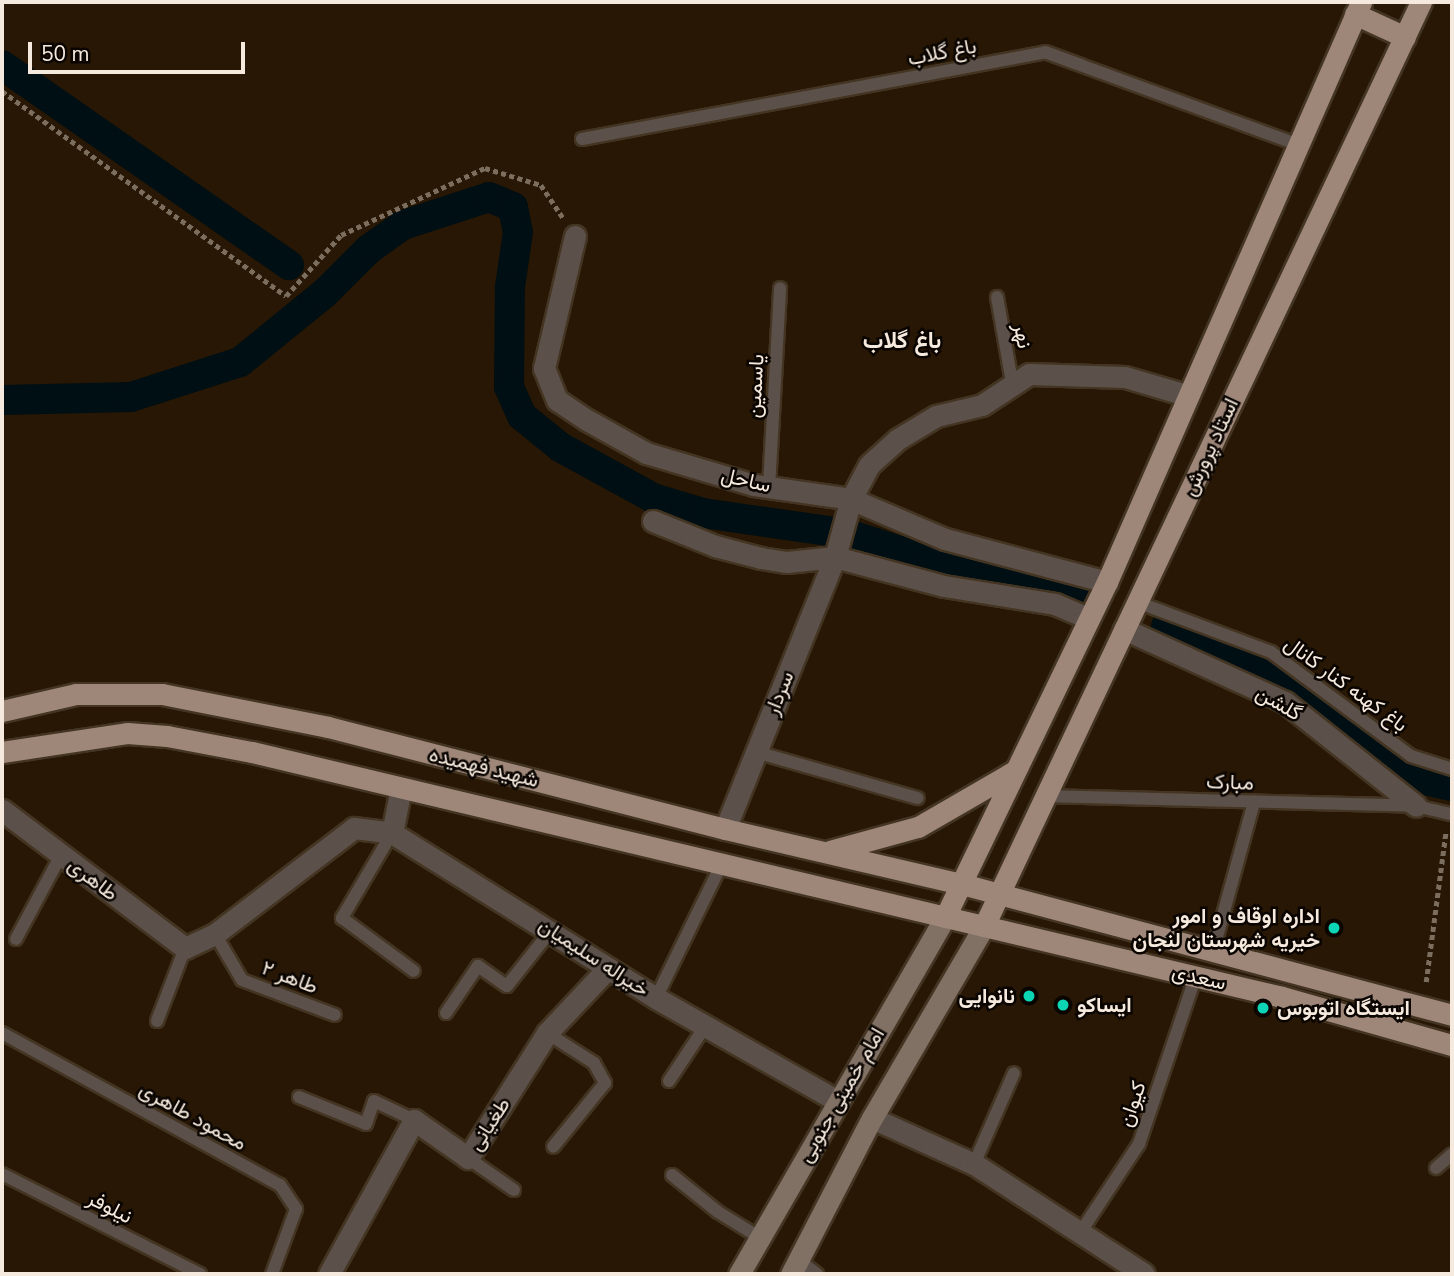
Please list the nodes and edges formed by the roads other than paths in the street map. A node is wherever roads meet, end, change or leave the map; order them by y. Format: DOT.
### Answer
graph roads {
  1 [pos="1421,2"];
  2 [pos="1358,8"];
  3 [pos="1405,37"];
  4 [pos="582,139"];
  5 [pos="1297,144"];
  6 [pos="575,236"];
  7 [pos="780,288"];
  8 [pos="997,297"];
  9 [pos="1012,382"];
  10 [pos="1186,395"];
  11 [pos="769,487"];
  12 [pos="851,499"];
  13 [pos="653,521"];
  14 [pos="835,557"];
  15 [pos="1107,582"];
  16 [pos="1137,602"];
  17 [pos="1088,618"];
  18 [pos="1124,629"];
  19 [pos="2,711"];
  20 [pos="2,752"];
  21 [pos="756,752"];
  22 [pos="1452,769"];
  23 [pos="1013,772"];
  24 [pos="401,788"];
  25 [pos="1044,796"];
  26 [pos="918,798"];
  27 [pos="1254,802"];
  28 [pos="1416,806"];
  29 [pos="2,810"];
  30 [pos="1450,814"];
  31 [pos="725,829"];
  32 [pos="392,834"];
  33 [pos="826,852"];
  34 [pos="61,855"];
  35 [pos="723,861"];
  36 [pos="962,884"];
  37 [pos="1000,893"];
  38 [pos="945,916"];
  39 [pos="984,926"];
  40 [pos="552,929"];
  41 [pos="215,934"];
  42 [pos="16,939"];
  43 [pos="185,948"];
  44 [pos="1213,951"];
  45 [pos="608,968"];
  46 [pos="414,971"];
  47 [pos="1196,976"];
  48 [pos="656,998"];
  49 [pos="446,1013"];
  50 [pos="335,1015"];
  51 [pos="1452,1015"];
  52 [pos="157,1021"];
  53 [pos="706,1025"];
  54 [pos="2,1033"];
  55 [pos="547,1033"];
  56 [pos="1452,1045"];
  57 [pos="1014,1073"];
  58 [pos="669,1081"];
  59 [pos="299,1097"];
  60 [pos="837,1101"];
  61 [pos="872,1118"];
  62 [pos="414,1120"];
  63 [pos="553,1147"];
  64 [pos="1452,1154"];
  65 [pos="468,1158"];
  66 [pos="974,1164"];
  67 [pos="1436,1168"];
  68 [pos="2,1174"];
  69 [pos="672,1175"];
  70 [pos="514,1190"];
  71 [pos="1080,1233"];
  72 [pos="759,1237"];
  73 [pos="798,1270"];
  74 [pos="200,1274"];
  75 [pos="272,1274"];
  76 [pos="329,1274"];
  77 [pos="739,1274"];
  78 [pos="817,1274"];
  79 [pos="1144,1274"];
  1 -- 3 [label="main road, استاد پرورش"];
  2 -- 3 [label="main road"];
  2 -- 5 [label="main road, استاد پرورش"];
  3 -- 16 [label="main road, استاد پرورش"];
  4 -- 5 [label="lane, باغ گلاب"];
  5 -- 10 [label="main road, استاد پرورش"];
  6 -- 11 [label="street, ساحل"];
  7 -- 11 [label="lane, یاسمین"];
  8 -- 9 [label="lane, نهر"];
  9 -- 10 [label="street"];
  9 -- 12 [label="street, سردار"];
  10 -- 15 [label="main road, استاد پرورش"];
  11 -- 12 [label="street, ساحل"];
  12 -- 14 [label="street, سردار"];
  12 -- 15 [label="street, ساحل"];
  13 -- 14 [label="street"];
  14 -- 17 [label="street"];
  14 -- 21 [label="street, سردار"];
  15 -- 17 [label="main road, استاد پرورش"];
  16 -- 18 [label="main road, استاد پرورش"];
  16 -- 22 [label="lane, باغ کهنه کنار کانال"];
  17 -- 23 [label="main road, استاد پرورش"];
  18 -- 25 [label="main road, استاد پرورش"];
  18 -- 28 [label="street, گلشن"];
  19 -- 31 [label="main road, شهید فهمیده"];
  20 -- 24 [label="main road, شهید فهمیده"];
  21 -- 26 [label="lane"];
  21 -- 31 [label="street, سردار"];
  23 -- 33 [label="main road"];
  23 -- 36 [label="main road, استاد پرورش"];
  24 -- 32 [label="street"];
  24 -- 35 [label="main road, شهید فهمیده"];
  25 -- 27 [label="lane, مبارک"];
  25 -- 37 [label="main road, استاد پرورش"];
  27 -- 28 [label="lane, مبارک"];
  27 -- 44 [label="lane"];
  28 -- 30 [label="lane, مبارک"];
  29 -- 34 [label="street, طاهری"];
  31 -- 33 [label="main road, شهید فهمیده"];
  32 -- 40 [label="street, خیراله سلیمیان"];
  32 -- 41 [label="street"];
  32 -- 46 [label="lane"];
  33 -- 36 [label="main road, شهید فهمیده"];
  34 -- 42 [label="lane"];
  34 -- 43 [label="street, طاهری"];
  35 -- 38 [label="main road, شهید فهمیده"];
  35 -- 48 [label="lane"];
  36 -- 37 [label="main road, سعدی"];
  36 -- 38 [label="main road, استاد پرورش"];
  37 -- 39 [label="main road, استاد پرورش"];
  37 -- 44 [label="main road, سعدی"];
  38 -- 39 [label="main road, سعدی"];
  38 -- 60 [label="main road, امام خمینی جنوبی"];
  39 -- 47 [label="main road, سعدی"];
  39 -- 61 [label="main road, امام خمینی جنوبی"];
  40 -- 45 [label="street, خیراله سلیمیان"];
  40 -- 49 [label="lane"];
  41 -- 43 [label="street"];
  41 -- 50 [label="lane, طاهر ۲"];
  43 -- 52 [label="lane"];
  44 -- 51 [label="main road, سعدی"];
  45 -- 48 [label="street, خیراله سلیمیان"];
  45 -- 55 [label="street, طغیانی"];
  47 -- 56 [label="main road, سعدی"];
  47 -- 71 [label="lane, کیوان"];
  48 -- 53 [label="street, خیراله سلیمیان"];
  53 -- 58 [label="lane"];
  53 -- 60 [label="street, خیراله سلیمیان"];
  54 -- 75 [label="lane, محمود طاهری"];
  55 -- 63 [label="lane"];
  55 -- 65 [label="street, طغیانی"];
  57 -- 66 [label="lane"];
  59 -- 62 [label="lane"];
  60 -- 72 [label="main road, امام خمینی جنوبی"];
  61 -- 66 [label="street"];
  61 -- 73 [label="main road, امام خمینی جنوبی"];
  62 -- 65 [label="street, طغیانی"];
  62 -- 76 [label="street"];
  64 -- 67 [label="lane"];
  65 -- 70 [label="lane"];
  66 -- 71 [label="street"];
  68 -- 74 [label="lane, نیلوفر"];
  69 -- 72 [label="lane"];
  71 -- 79 [label="street"];
  72 -- 77 [label="main road, امام خمینی جنوبی"];
  73 -- 78 [label="lane"];
}
